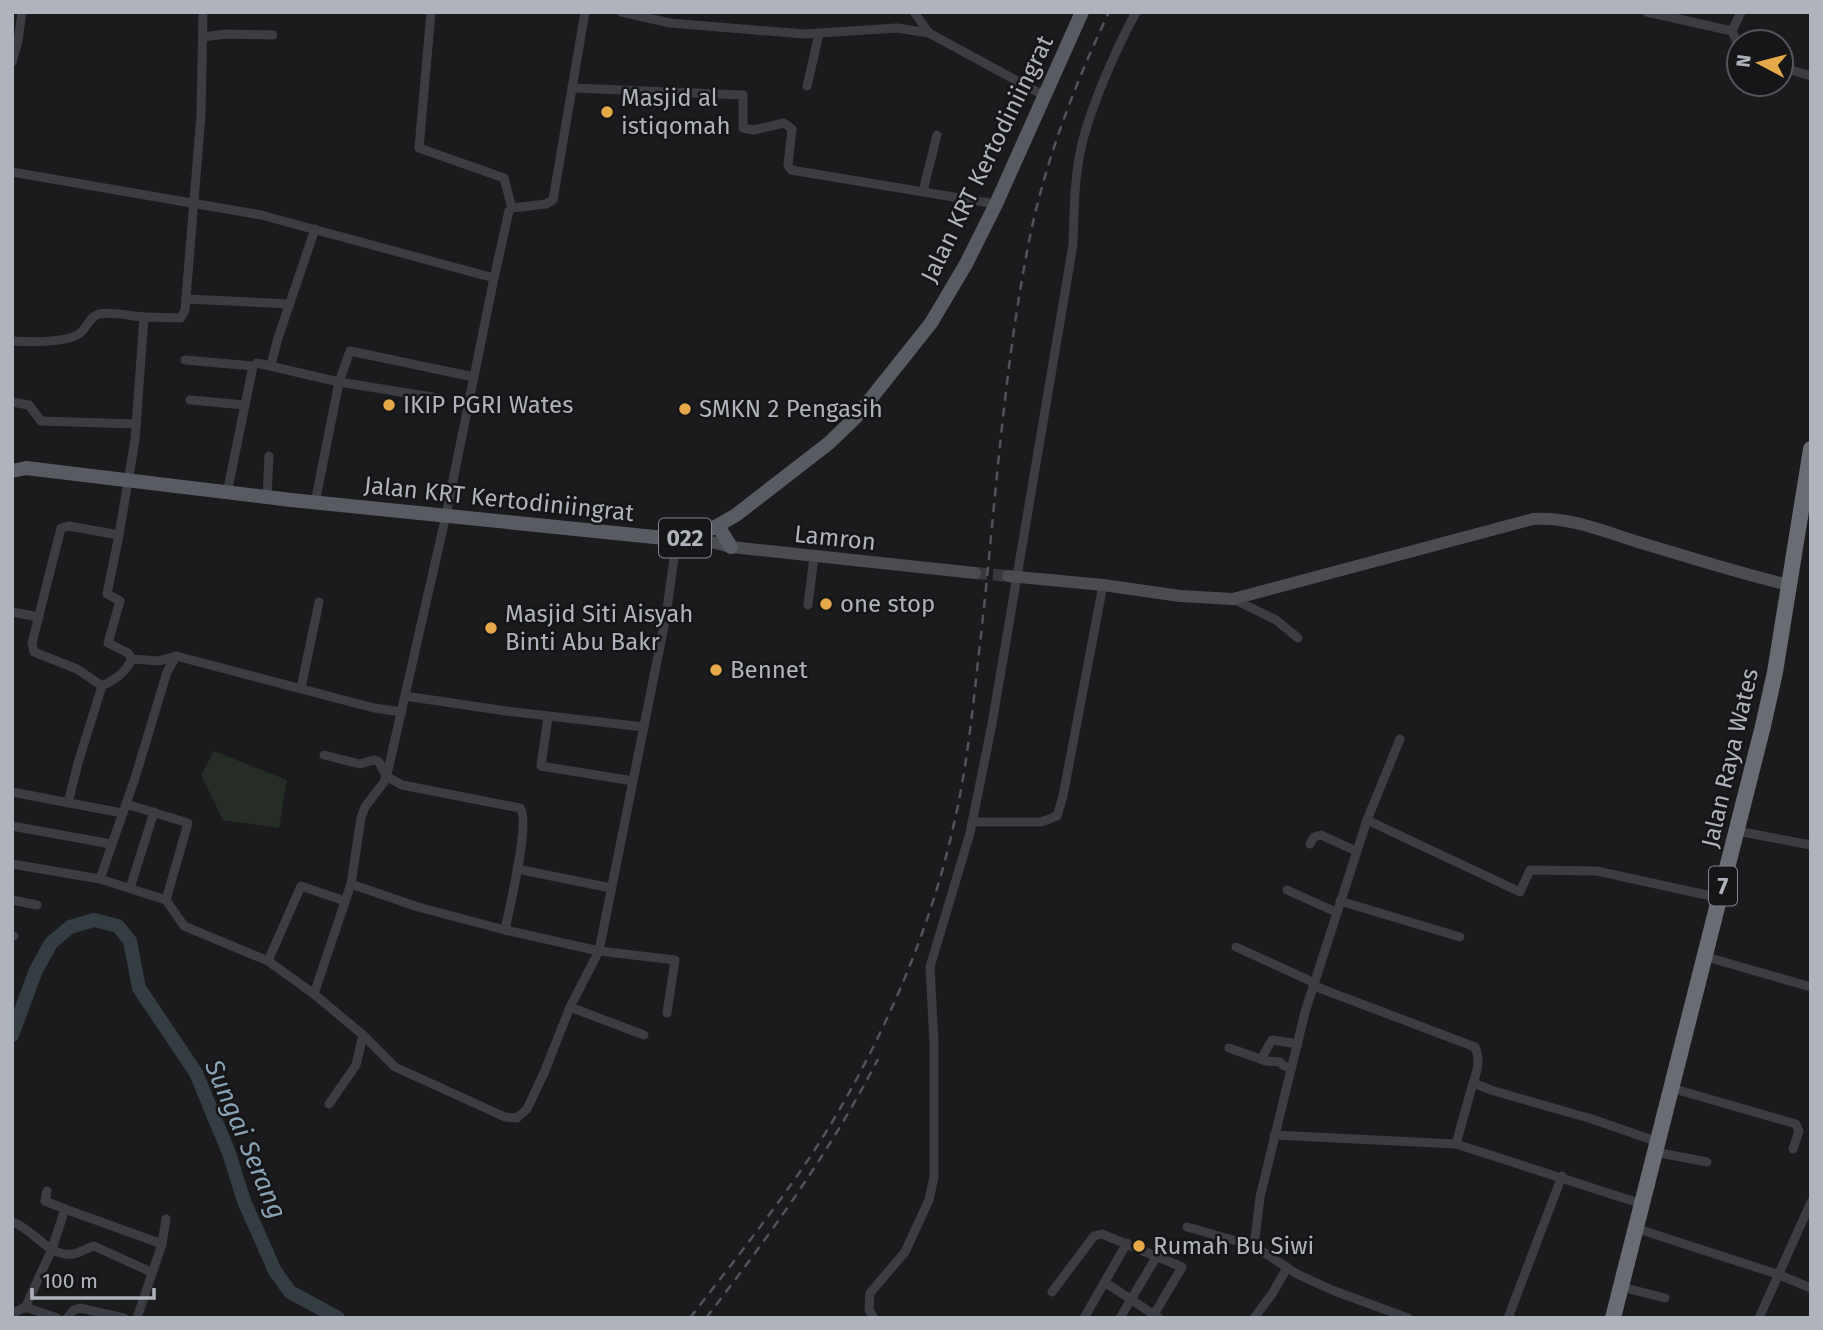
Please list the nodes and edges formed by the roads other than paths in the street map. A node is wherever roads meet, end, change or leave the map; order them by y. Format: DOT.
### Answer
graph roads {
  1 [pos="22,12"];
  2 [pos="203,12"];
  3 [pos="431,12"];
  4 [pos="585,12"];
  5 [pos="621,12"];
  6 [pos="915,12"];
  7 [pos="1082,12"];
  8 [pos="1136,12"];
  9 [pos="1647,12"];
  10 [pos="1741,12"];
  11 [pos="1733,28"];
  12 [pos="1725,29"];
  13 [pos="929,33"];
  14 [pos="819,34"];
  15 [pos="273,35"];
  16 [pos="203,37"];
  17 [pos="12,62"];
  18 [pos="807,86"];
  19 [pos="572,88"];
  20 [pos="1045,96"];
  21 [pos="937,135"];
  22 [pos="12,172"];
  23 [pos="923,191"];
  24 [pos="194,204"];
  25 [pos="996,204"];
  26 [pos="512,208"];
  27 [pos="314,229"];
  28 [pos="494,278"];
  29 [pos="186,299"];
  30 [pos="290,304"];
  31 [pos="144,317"];
  32 [pos="12,341"];
  33 [pos="185,360"];
  34 [pos="271,365"];
  35 [pos="253,366"];
  36 [pos="474,377"];
  37 [pos="339,382"];
  38 [pos="438,398"];
  39 [pos="190,400"];
  40 [pos="12,402"];
  41 [pos="245,405"];
  42 [pos="136,424"];
  43 [pos="1811,449"];
  44 [pos="269,456"];
  45 [pos="12,471"];
  46 [pos="128,480"];
  47 [pos="227,493"];
  48 [pos="267,497"];
  49 [pos="315,503"];
  50 [pos="446,515"];
  51 [pos="718,526"];
  52 [pos="119,535"];
  53 [pos="692,537"];
  54 [pos="674,540"];
  55 [pos="731,547"];
  56 [pos="814,557"];
  57 [pos="975,573"];
  58 [pos="1013,576"];
  59 [pos="1103,585"];
  60 [pos="1789,585"];
  61 [pos="1233,599"];
  62 [pos="319,601"];
  63 [pos="808,605"];
  64 [pos="12,612"];
  65 [pos="39,617"];
  66 [pos="1298,638"];
  67 [pos="176,656"];
  68 [pos="132,659"];
  69 [pos="102,686"];
  70 [pos="301,688"];
  71 [pos="405,696"];
  72 [pos="402,712"];
  73 [pos="548,717"];
  74 [pos="644,727"];
  75 [pos="1400,739"];
  76 [pos="324,755"];
  77 [pos="386,776"];
  78 [pos="632,781"];
  79 [pos="12,792"];
  80 [pos="68,803"];
  81 [pos="124,809"];
  82 [pos="154,813"];
  83 [pos="1367,820"];
  84 [pos="972,822"];
  85 [pos="12,826"];
  86 [pos="1737,831"];
  87 [pos="111,844"];
  88 [pos="1310,844"];
  89 [pos="1811,845"];
  90 [pos="1356,851"];
  91 [pos="12,864"];
  92 [pos="517,869"];
  93 [pos="100,879"];
  94 [pos="351,884"];
  95 [pos="130,888"];
  96 [pos="611,888"];
  97 [pos="1287,890"];
  98 [pos="1720,898"];
  99 [pos="12,900"];
  100 [pos="166,900"];
  101 [pos="345,901"];
  102 [pos="1340,901"];
  103 [pos="37,905"];
  104 [pos="1336,912"];
  105 [pos="505,930"];
  106 [pos="1460,937"];
  107 [pos="1236,947"];
  108 [pos="599,951"];
  109 [pos="1703,956"];
  110 [pos="268,961"];
  111 [pos="1315,985"];
  112 [pos="1811,987"];
  113 [pos="314,995"];
  114 [pos="570,1007"];
  115 [pos="667,1013"];
  116 [pos="363,1035"];
  117 [pos="644,1035"];
  118 [pos="1298,1044"];
  119 [pos="1229,1048"];
  120 [pos="1261,1059"];
  121 [pos="1292,1068"];
  122 [pos="1474,1083"];
  123 [pos="1671,1088"];
  124 [pos="329,1104"];
  125 [pos="1274,1135"];
  126 [pos="1456,1144"];
  127 [pos="1656,1147"];
  128 [pos="1794,1149"];
  129 [pos="1707,1162"];
  130 [pos="1562,1176"];
  131 [pos="47,1191"];
  132 [pos="1811,1202"];
  133 [pos="1642,1204"];
  134 [pos="65,1209"];
  135 [pos="166,1219"];
  136 [pos="12,1222"];
  137 [pos="1187,1227"];
  138 [pos="1635,1228"];
  139 [pos="1127,1243"];
  140 [pos="162,1244"];
  141 [pos="1254,1246"];
  142 [pos="52,1249"];
  143 [pos="1157,1256"];
  144 [pos="1287,1268"];
  145 [pos="152,1272"];
  146 [pos="1777,1274"];
  147 [pos="1106,1283"];
  148 [pos="1620,1287"];
  149 [pos="1811,1288"];
  150 [pos="1052,1292"];
  151 [pos="1131,1298"];
  152 [pos="1665,1298"];
  153 [pos="25,1308"];
  154 [pos="12,1314"];
  155 [pos="1155,1316"];
  156 [pos="57,1318"];
  157 [pos="67,1318"];
  158 [pos="124,1318"];
  159 [pos="137,1318"];
  160 [pos="874,1318"];
  161 [pos="1084,1318"];
  162 [pos="1119,1318"];
  163 [pos="1254,1318"];
  164 [pos="1408,1318"];
  165 [pos="1508,1318"];
  166 [pos="1613,1318"];
  167 [pos="1759,1318"];
  1 -- 17 [label="street"];
  2 -- 16 [label="street"];
  3 -- 26 [label="street"];
  4 -- 19 [label="street"];
  5 -- 14 [label="street"];
  6 -- 13 [label="street"];
  7 -- 20 [label="main road, Jalan KRT Kertodiniingrat / 022"];
  8 -- 58 [label="street"];
  9 -- 12 [label="street"];
  10 -- 11 [label="street"];
  13 -- 14 [label="street"];
  13 -- 20 [label="street"];
  14 -- 18 [label="street"];
  15 -- 16 [label="street"];
  16 -- 24 [label="street"];
  19 -- 23 [label="street"];
  19 -- 26 [label="street"];
  20 -- 25 [label="main road, Jalan KRT Kertodiniingrat / 022"];
  21 -- 23 [label="street"];
  22 -- 24 [label="street"];
  23 -- 25 [label="street"];
  24 -- 27 [label="street"];
  24 -- 29 [label="street"];
  25 -- 51 [label="main road, Jalan KRT Kertodiniingrat / 022"];
  26 -- 28 [label="street"];
  27 -- 28 [label="street"];
  27 -- 30 [label="street"];
  28 -- 36 [label="street"];
  29 -- 30 [label="street"];
  29 -- 31 [label="street"];
  30 -- 34 [label="street"];
  31 -- 32 [label="street"];
  31 -- 42 [label="street"];
  33 -- 35 [label="street"];
  34 -- 35 [label="street"];
  34 -- 37 [label="street"];
  35 -- 41 [label="street"];
  36 -- 37 [label="street"];
  36 -- 50 [label="street"];
  37 -- 38 [label="street"];
  37 -- 49 [label="street"];
  39 -- 41 [label="street"];
  40 -- 42 [label="street"];
  41 -- 47 [label="street"];
  42 -- 46 [label="street"];
  43 -- 60 [label="highway, Jalan Raya Wates / 7"];
  44 -- 48 [label="street"];
  45 -- 46 [label="main road, Jalan KRT Kertodiniingrat / 022"];
  46 -- 47 [label="main road, Jalan KRT Kertodiniingrat / 022"];
  46 -- 52 [label="street"];
  47 -- 48 [label="main road, Jalan KRT Kertodiniingrat / 022"];
  48 -- 49 [label="main road, Jalan KRT Kertodiniingrat / 022"];
  49 -- 50 [label="main road, Jalan KRT Kertodiniingrat / 022"];
  50 -- 54 [label="main road, Jalan KRT Kertodiniingrat / 022"];
  50 -- 71 [label="street"];
  51 -- 53 [label="main road, Jalan KRT Kertodiniingrat / 022"];
  51 -- 55 [label="main road"];
  52 -- 65 [label="street"];
  52 -- 68 [label="street"];
  53 -- 54 [label="main road, Jalan KRT Kertodiniingrat / 022"];
  53 -- 55 [label="street, Lamron"];
  54 -- 74 [label="street"];
  55 -- 56 [label="street, Lamron"];
  56 -- 57 [label="street, Lamron"];
  56 -- 63 [label="street"];
  58 -- 59 [label="street"];
  58 -- 84 [label="street"];
  59 -- 61 [label="street"];
  59 -- 84 [label="street"];
  60 -- 61 [label="street"];
  60 -- 86 [label="highway, Jalan Raya Wates / 7"];
  61 -- 66 [label="street"];
  62 -- 70 [label="street"];
  64 -- 65 [label="street"];
  65 -- 69 [label="street"];
  67 -- 68 [label="street"];
  67 -- 70 [label="street"];
  67 -- 81 [label="street"];
  68 -- 69 [label="street"];
  69 -- 80 [label="street"];
  70 -- 72 [label="street"];
  71 -- 72 [label="street"];
  71 -- 73 [label="street"];
  72 -- 77 [label="street"];
  73 -- 74 [label="street"];
  73 -- 78 [label="street"];
  74 -- 78 [label="street"];
  75 -- 83 [label="street"];
  76 -- 77 [label="street"];
  77 -- 92 [label="street"];
  77 -- 94 [label="street"];
  78 -- 96 [label="street"];
  79 -- 80 [label="street"];
  80 -- 81 [label="street"];
  81 -- 82 [label="street"];
  81 -- 87 [label="street"];
  82 -- 95 [label="street"];
  82 -- 100 [label="street"];
  83 -- 90 [label="street"];
  83 -- 98 [label="street"];
  84 -- 160 [label="street"];
  85 -- 87 [label="street"];
  86 -- 89 [label="street"];
  86 -- 98 [label="highway, Jalan Raya Wates / 7"];
  87 -- 93 [label="street"];
  88 -- 90 [label="street"];
  90 -- 102 [label="street"];
  91 -- 93 [label="street"];
  92 -- 96 [label="street"];
  92 -- 105 [label="street"];
  93 -- 95 [label="street"];
  94 -- 101 [label="street"];
  94 -- 105 [label="street"];
  95 -- 100 [label="street"];
  96 -- 108 [label="street"];
  97 -- 104 [label="street"];
  98 -- 109 [label="highway, Jalan Raya Wates / 7"];
  99 -- 103 [label="street"];
  100 -- 110 [label="street"];
  101 -- 110 [label="street"];
  101 -- 113 [label="street"];
  102 -- 104 [label="street"];
  102 -- 106 [label="street"];
  104 -- 111 [label="street"];
  105 -- 108 [label="street"];
  107 -- 111 [label="street"];
  108 -- 114 [label="street"];
  108 -- 115 [label="street"];
  109 -- 112 [label="street"];
  109 -- 123 [label="highway, Jalan Raya Wates / 7"];
  110 -- 113 [label="street"];
  111 -- 118 [label="street"];
  111 -- 122 [label="street"];
  113 -- 116 [label="street"];
  114 -- 116 [label="street"];
  114 -- 117 [label="street"];
  116 -- 124 [label="street"];
  118 -- 120 [label="street"];
  118 -- 121 [label="street"];
  119 -- 120 [label="street"];
  120 -- 121 [label="street"];
  121 -- 125 [label="street"];
  122 -- 126 [label="street"];
  122 -- 127 [label="street"];
  123 -- 127 [label="highway, Jalan Raya Wates / 7"];
  123 -- 128 [label="street"];
  125 -- 126 [label="street"];
  125 -- 141 [label="street"];
  126 -- 130 [label="street"];
  127 -- 129 [label="street"];
  127 -- 133 [label="highway, Jalan Raya Wates / 7"];
  130 -- 133 [label="street"];
  130 -- 165 [label="street"];
  131 -- 134 [label="street"];
  132 -- 146 [label="street"];
  133 -- 138 [label="highway, Jalan Raya Wates / 7"];
  134 -- 140 [label="street"];
  134 -- 142 [label="street"];
  135 -- 140 [label="street"];
  136 -- 142 [label="street"];
  137 -- 141 [label="street"];
  138 -- 146 [label="street"];
  138 -- 148 [label="highway, Jalan Raya Wates / 7"];
  139 -- 143 [label="street"];
  139 -- 147 [label="street"];
  139 -- 150 [label="street"];
  140 -- 145 [label="street"];
  141 -- 144 [label="street"];
  142 -- 145 [label="street"];
  142 -- 153 [label="street"];
  143 -- 151 [label="street"];
  143 -- 155 [label="street"];
  144 -- 163 [label="street"];
  144 -- 164 [label="street"];
  145 -- 159 [label="street"];
  146 -- 149 [label="street"];
  146 -- 167 [label="street"];
  147 -- 151 [label="street"];
  147 -- 161 [label="street"];
  148 -- 152 [label="street"];
  148 -- 166 [label="highway, Jalan Raya Wates / 7"];
  151 -- 155 [label="street"];
  151 -- 162 [label="street"];
  153 -- 154 [label="street"];
  153 -- 156 [label="street"];
  157 -- 158 [label="street"];
}
